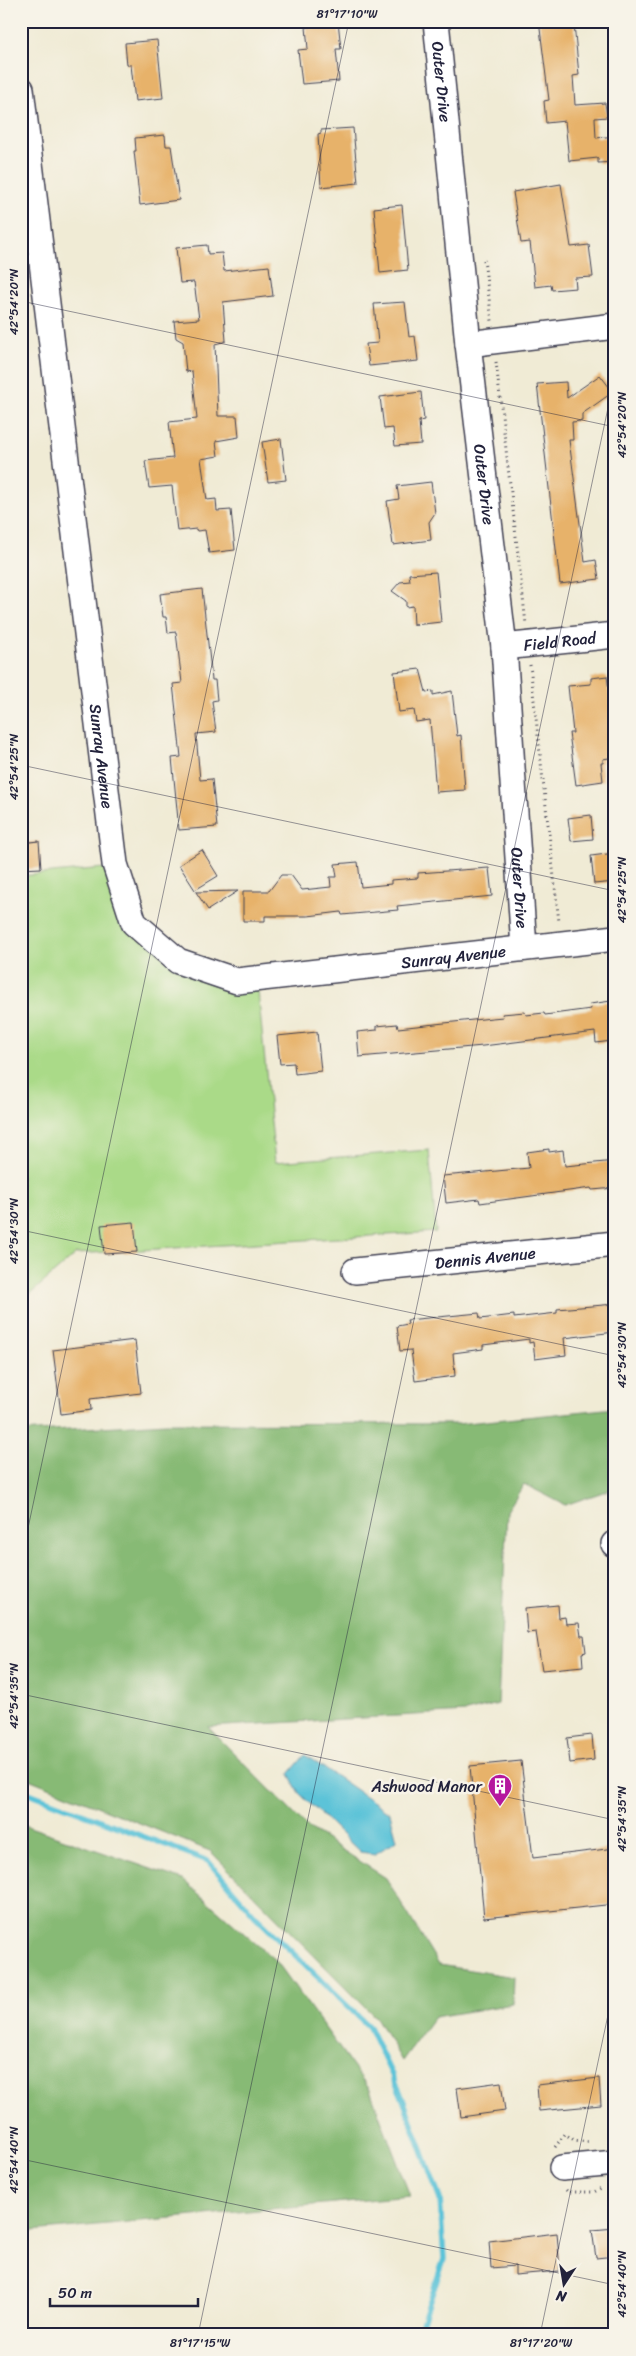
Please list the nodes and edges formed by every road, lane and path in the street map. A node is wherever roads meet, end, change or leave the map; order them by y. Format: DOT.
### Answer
graph roads {
  1 [pos="436,21"];
  2 [pos="21,89"];
  3 [pos="484,259"];
  4 [pos="615,326"];
  5 [pos="492,328"];
  6 [pos="468,344"];
  7 [pos="496,358"];
  8 [pos="527,634"];
  9 [pos="615,635"];
  10 [pos="504,647"];
  11 [pos="530,663"];
  12 [pos="560,929"];
  13 [pos="615,938"];
  14 [pos="524,948"];
  15 [pos="615,1244"];
  16 [pos="355,1271"];
  17 [pos="615,2163"];
  18 [pos="562,2168"];
  1 -- 6 [label="street, Outer Drive"];
  2 -- 14 [label="street, Sunray Avenue"];
  3 -- 5 [label="path"];
  4 -- 6 [label="street"];
  6 -- 10 [label="street, Outer Drive"];
  7 -- 8 [label="path"];
  9 -- 10 [label="street, Field Road"];
  10 -- 14 [label="street, Outer Drive"];
  11 -- 12 [label="path"];
  13 -- 14 [label="street, Sunray Avenue"];
  15 -- 16 [label="street, Dennis Avenue"];
  17 -- 18 [label="street"];
}
